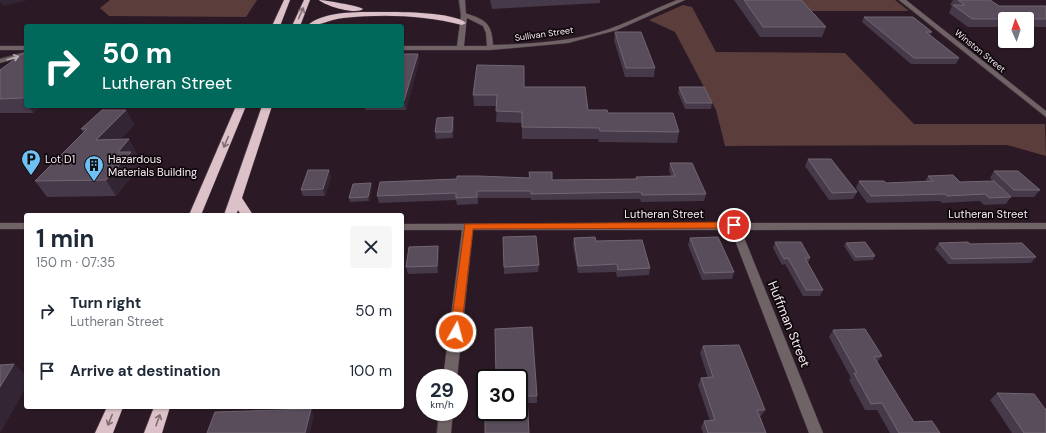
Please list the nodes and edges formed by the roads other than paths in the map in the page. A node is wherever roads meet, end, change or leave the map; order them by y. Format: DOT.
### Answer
graph roads {
  1 [pos="287,0"];
  2 [pos="307,0"];
  3 [pos="322,0"];
  4 [pos="462,0"];
  5 [pos="682,0"];
  6 [pos="902,0"];
  7 [pos="464,15"];
  8 [pos="462,23"];
  9 [pos="277,24"];
  10 [pos="297,24"];
  11 [pos="317,24"];
  12 [pos="24,48"];
  13 [pos="404,48"];
  14 [pos="460,48"];
  15 [pos="490,48"];
  16 [pos="2,49"];
  17 [pos="24,55"];
  18 [pos="0,61"];
  19 [pos="241,108"];
  20 [pos="266,108"];
  21 [pos="1046,115"];
  22 [pos="236,198"];
  23 [pos="196,213"];
  24 [pos="231,213"];
  25 [pos="246,213"];
  26 [pos="734,225"];
  27 [pos="0,226"];
  28 [pos="24,226"];
  29 [pos="468,226"];
  30 [pos="1046,226"];
  31 [pos="404,227"];
  32 [pos="451,369"];
  33 [pos="114,409"];
  34 [pos="161,409"];
  35 [pos="445,421"];
  36 [pos="104,433"];
  37 [pos="153,433"];
  38 [pos="444,433"];
  39 [pos="816,433"];
  1 -- 9 [label="highway"];
  10 -- 2 [label="highway, one-way"];
  3 -- 7 [label="highway"];
  4 -- 7 [label="street"];
  5 -- 15 [label="street, Sullivan Street"];
  6 -- 21 [label="street, Winston Street"];
  7 -- 8 [label="street"];
  7 -- 15 [label="street"];
  8 -- 11 [label="highway"];
  8 -- 14 [label="street"];
  12 -- 16 [label="street"];
  13 -- 14 [label="street, Sullivan Street"];
  14 -- 15 [label="street, Sullivan Street"];
  18 -- 17 [label="street, one-way"];
  19 -- 23 [label="highway, one-way"];
  20 -- 22 [label="highway"];
  22 -- 24 [label="highway"];
  22 -- 25 [label="highway"];
  26 -- 29 [label="street, Lutheran Street"];
  26 -- 30 [label="street, Lutheran Street"];
  26 -- 39 [label="street, Huffman Street"];
  27 -- 28 [label="street"];
  29 -- 31 [label="street, Lutheran Street"];
  29 -- 32 [label="street"];
  33 -- 36 [label="highway, one-way"];
  37 -- 34 [label="highway, one-way"];
  35 -- 38 [label="street"];
}
